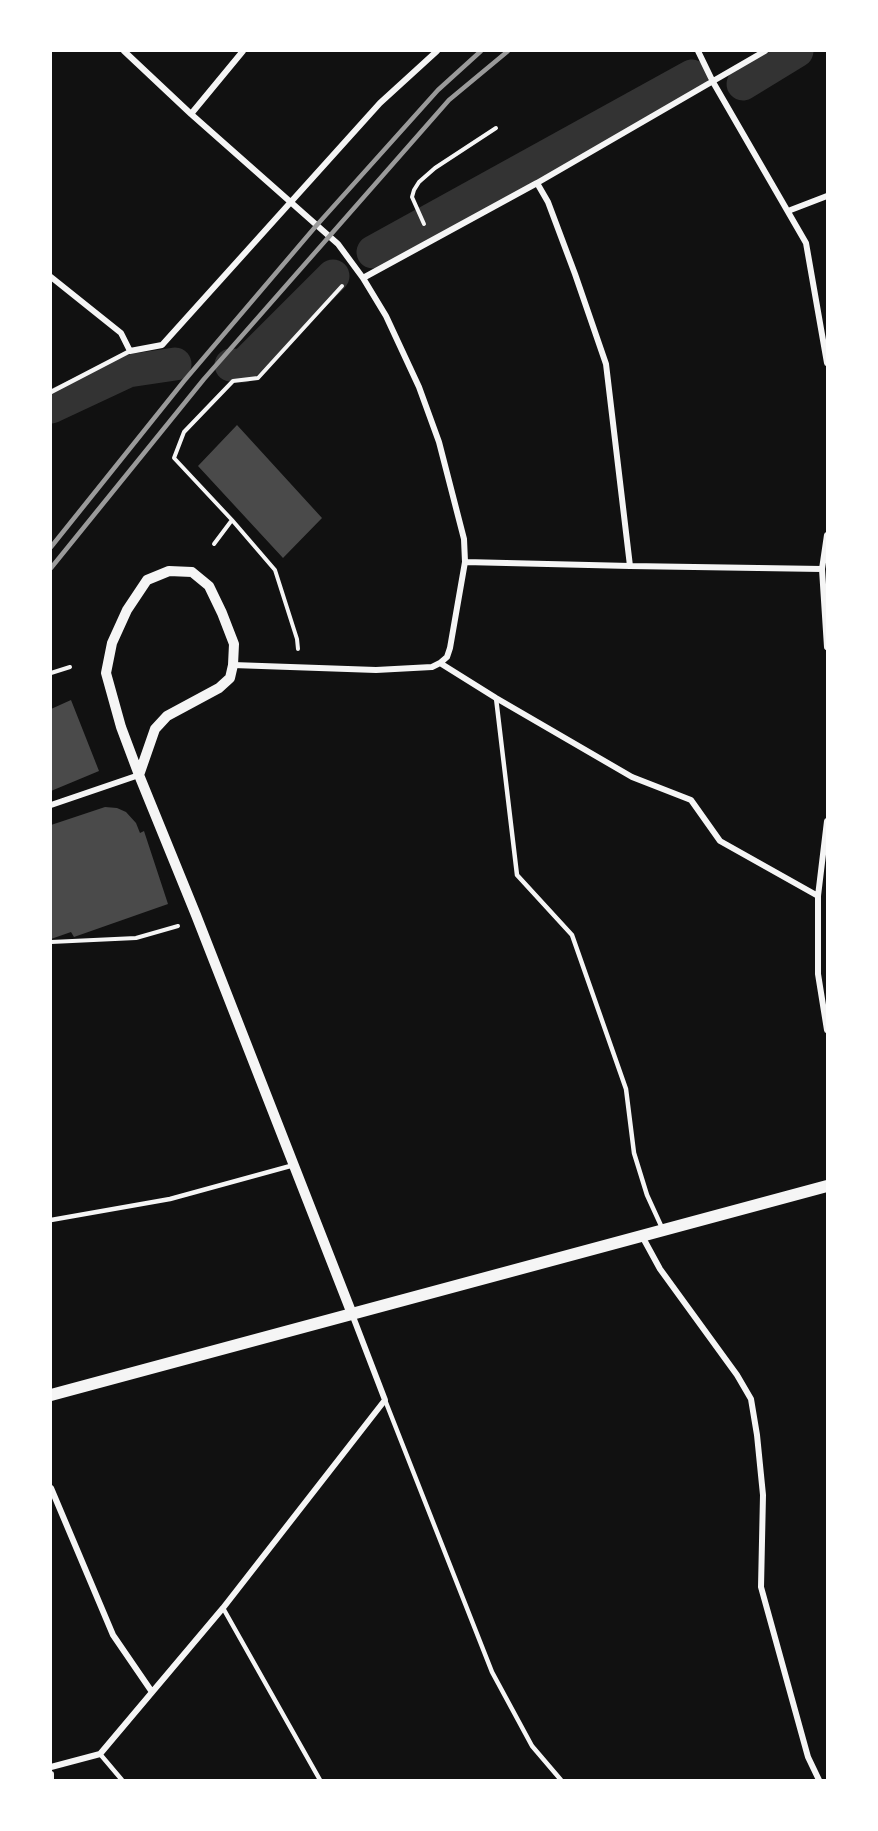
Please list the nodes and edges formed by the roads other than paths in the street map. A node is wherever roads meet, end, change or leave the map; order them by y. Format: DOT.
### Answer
graph roads {
  1 [pos="124,51"];
  2 [pos="243,51"];
  3 [pos="437,51"];
  4 [pos="698,51"];
  5 [pos="765,51"];
  6 [pos="713,82"];
  7 [pos="191,114"];
  8 [pos="537,183"];
  9 [pos="827,196"];
  10 [pos="290,201"];
  11 [pos="788,211"];
  12 [pos="51,277"];
  13 [pos="363,278"];
  14 [pos="130,351"];
  15 [pos="827,363"];
  16 [pos="51,392"];
  17 [pos="827,535"];
  18 [pos="465,562"];
  19 [pos="630,566"];
  20 [pos="822,569"];
  21 [pos="827,647"];
  22 [pos="440,663"];
  23 [pos="233,665"];
  24 [pos="496,698"];
  25 [pos="139,775"];
  26 [pos="51,805"];
  27 [pos="827,821"];
  28 [pos="827,894"];
  29 [pos="818,896"];
  30 [pos="827,1030"];
  31 [pos="294,1164"];
  32 [pos="827,1186"];
  33 [pos="51,1220"];
  34 [pos="663,1230"];
  35 [pos="642,1236"];
  36 [pos="352,1314"];
  37 [pos="51,1395"];
  38 [pos="386,1400"];
  39 [pos="51,1488"];
  40 [pos="223,1608"];
  41 [pos="152,1692"];
  42 [pos="100,1754"];
  43 [pos="51,1767"];
  44 [pos="51,1774"];
  45 [pos="51,1780"];
  46 [pos="122,1780"];
  47 [pos="320,1780"];
  48 [pos="561,1780"];
  49 [pos="819,1780"];
  1 -- 7 [label="street"];
  2 -- 7 [label="street"];
  3 -- 10 [label="street"];
  4 -- 6 [label="street"];
  5 -- 6 [label="street"];
  6 -- 8 [label="street"];
  6 -- 11 [label="street"];
  7 -- 10 [label="street"];
  8 -- 13 [label="street"];
  8 -- 19 [label="street"];
  9 -- 11 [label="street"];
  10 -- 13 [label="street"];
  10 -- 14 [label="street"];
  11 -- 15 [label="street"];
  12 -- 14 [label="street"];
  13 -- 18 [label="street"];
  14 -- 16 [label="lane"];
  17 -- 20 [label="street"];
  18 -- 19 [label="street"];
  18 -- 22 [label="street"];
  19 -- 20 [label="street"];
  20 -- 21 [label="street"];
  22 -- 23 [label="street"];
  22 -- 24 [label="street"];
  23 -- 25 [label="street"];
  23 -- 25 [label="street"];
  24 -- 29 [label="street"];
  24 -- 34 [label="lane"];
  25 -- 26 [label="street"];
  25 -- 31 [label="street"];
  27 -- 29 [label="street"];
  28 -- 29 [label="lane"];
  29 -- 30 [label="street"];
  31 -- 33 [label="lane"];
  31 -- 36 [label="street"];
  32 -- 34 [label="main road"];
  34 -- 35 [label="main road"];
  35 -- 36 [label="main road"];
  35 -- 49 [label="street"];
  36 -- 37 [label="main road"];
  36 -- 38 [label="street"];
  38 -- 40 [label="street"];
  38 -- 48 [label="lane"];
  39 -- 41 [label="street"];
  40 -- 41 [label="street"];
  40 -- 47 [label="lane"];
  41 -- 42 [label="street"];
  42 -- 43 [label="street"];
  42 -- 46 [label="lane"];
  44 -- 45 [label="street"];
}
